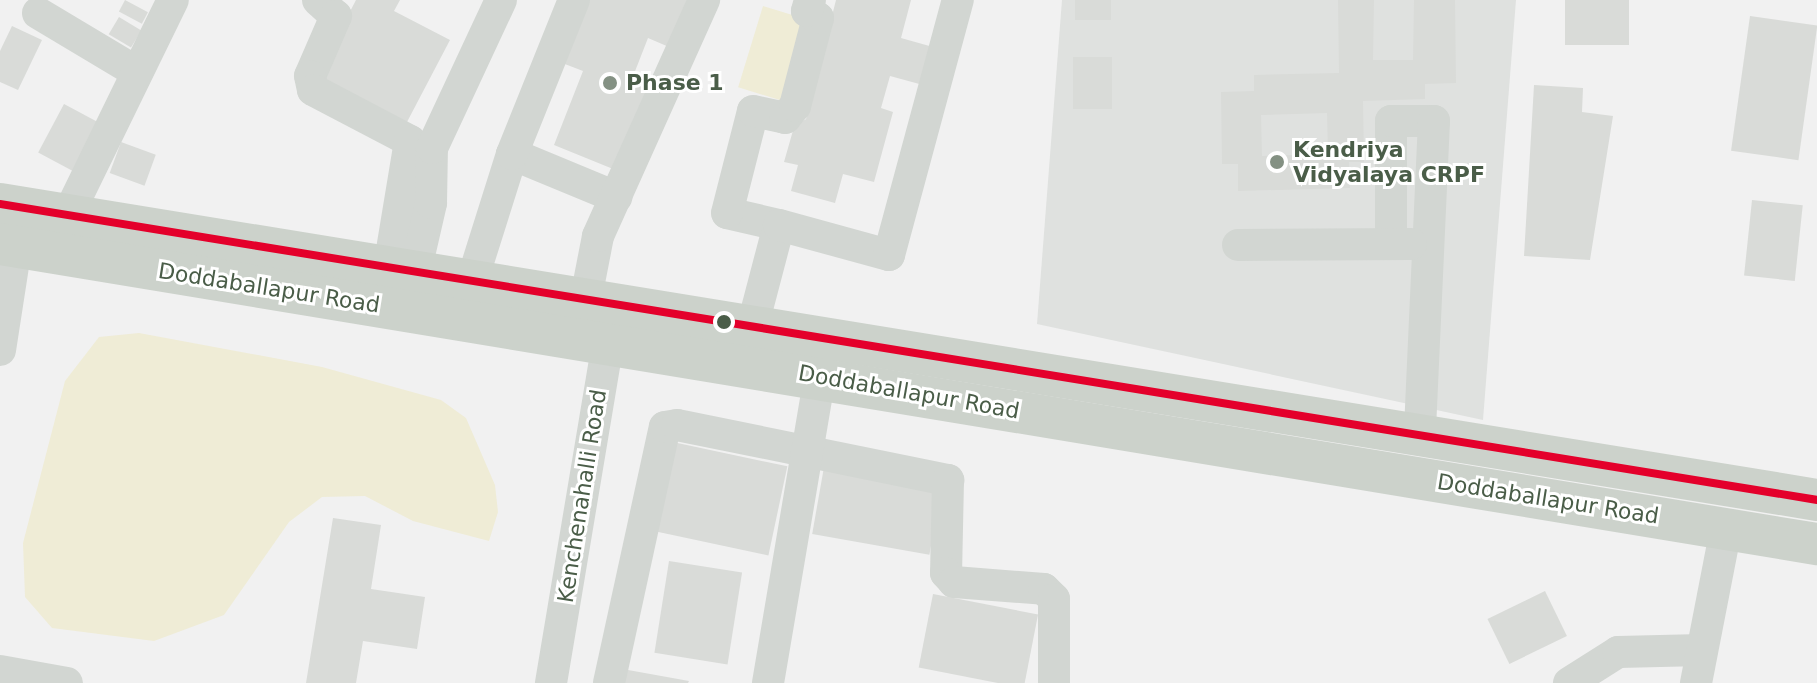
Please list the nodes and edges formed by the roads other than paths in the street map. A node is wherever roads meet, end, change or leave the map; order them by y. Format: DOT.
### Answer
graph roads {
  1 [pos="173,0"];
  2 [pos="318,0"];
  3 [pos="501,0"];
  4 [pos="574,0"];
  5 [pos="704,0"];
  6 [pos="810,0"];
  7 [pos="958,0"];
  8 [pos="38,13"];
  9 [pos="135,71"];
  10 [pos="421,144"];
  11 [pos="512,154"];
  12 [pos="616,197"];
  13 [pos="0,204"];
  14 [pos="68,215"];
  15 [pos="779,225"];
  16 [pos="1391,244"];
  17 [pos="1434,244"];
  18 [pos="8,245"];
  19 [pos="1238,245"];
  20 [pos="402,270"];
  21 [pos="472,281"];
  22 [pos="602,318"];
  23 [pos="752,328"];
  24 [pos="0,350"];
  25 [pos="820,377"];
  26 [pos="1420,435"];
  27 [pos="809,454"];
  28 [pos="1817,500"];
  29 [pos="1726,529"];
  30 [pos="1817,544"];
  31 [pos="1702,650"];
  32 [pos="0,671"];
  33 [pos="67,683"];
  34 [pos="551,683"];
  35 [pos="609,683"];
  36 [pos="768,683"];
  37 [pos="1054,683"];
  38 [pos="1569,683"];
  39 [pos="1696,683"];
  1 -- 9 [label="street"];
  2 -- 10 [label="street"];
  3 -- 10 [label="street"];
  4 -- 11 [label="street"];
  5 -- 12 [label="street, Kenchenahalli Road"];
  6 -- 15 [label="street"];
  7 -- 15 [label="street"];
  8 -- 9 [label="street"];
  9 -- 14 [label="street"];
  10 -- 20 [label="street"];
  11 -- 12 [label="street"];
  11 -- 21 [label="street"];
  12 -- 22 [label="street, Kenchenahalli Road"];
  13 -- 14 [label="main road, Doddaballapur Road"];
  14 -- 20 [label="main road, Doddaballapur Road"];
  15 -- 23 [label="street"];
  16 -- 17 [label="street"];
  16 -- 17 [label="street"];
  16 -- 19 [label="street"];
  17 -- 26 [label="street"];
  18 -- 22 [label="main road, Doddaballapur Road"];
  18 -- 24 [label="street"];
  20 -- 21 [label="main road, Doddaballapur Road"];
  21 -- 22 [label="main road, Doddaballapur Road"];
  22 -- 23 [label="main road, Doddaballapur Road"];
  22 -- 25 [label="main road, Doddaballapur Road"];
  22 -- 34 [label="street, Kenchenahalli Road"];
  23 -- 26 [label="main road, Doddaballapur Road"];
  25 -- 27 [label="street"];
  25 -- 29 [label="main road, Doddaballapur Road"];
  26 -- 28 [label="main road, Doddaballapur Road"];
  27 -- 35 [label="street"];
  27 -- 36 [label="street"];
  27 -- 37 [label="street"];
  29 -- 30 [label="main road, Doddaballapur Road"];
  29 -- 31 [label="street"];
  31 -- 38 [label="street"];
  31 -- 39 [label="street"];
  32 -- 33 [label="street"];
}
